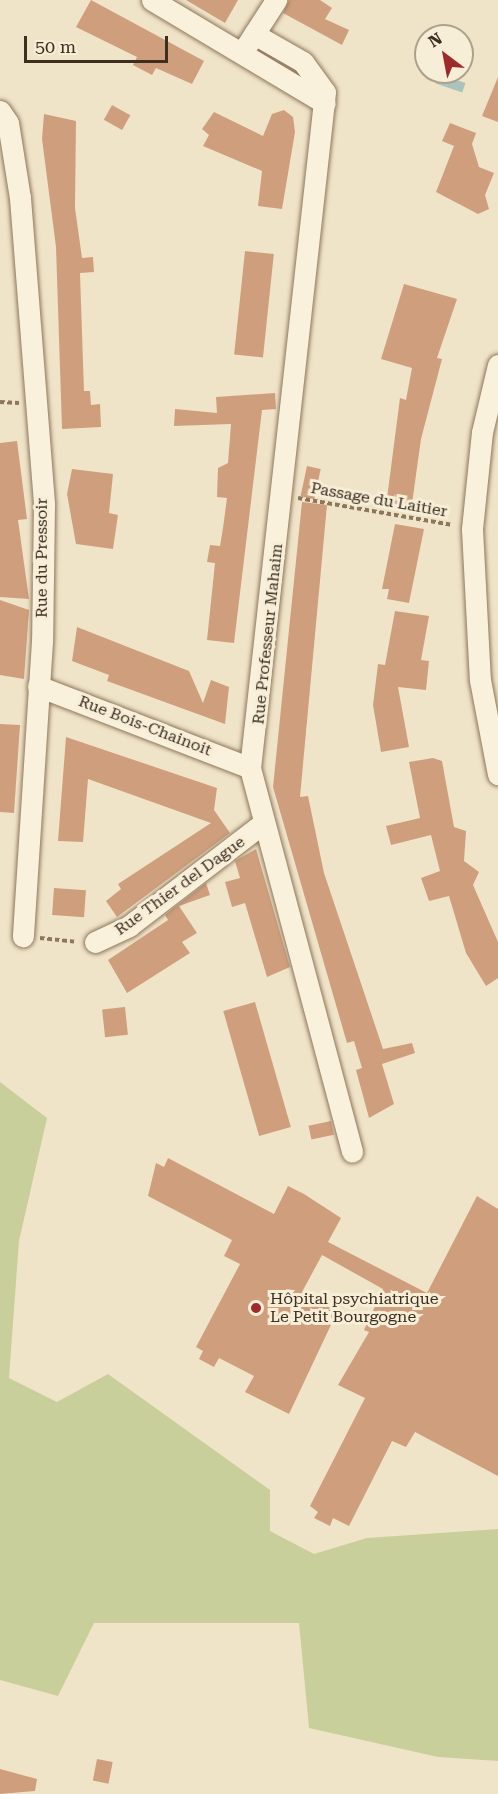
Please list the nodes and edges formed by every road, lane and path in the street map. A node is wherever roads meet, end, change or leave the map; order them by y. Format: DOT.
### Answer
graph roads {
  1 [pos="152,0"];
  2 [pos="276,0"];
  3 [pos="249,43"];
  4 [pos="0,111"];
  5 [pos="498,365"];
  6 [pos="283,495"];
  7 [pos="472,528"];
  8 [pos="38,686"];
  9 [pos="250,768"];
  10 [pos="498,774"];
  11 [pos="262,824"];
  12 [pos="23,936"];
  13 [pos="91,943"];
  14 [pos="352,1152"];
  1 -- 3 [label="street, Rue Professeur Mahaim"];
  2 -- 3 [label="street"];
  3 -- 6 [label="street, Rue Professeur Mahaim"];
  4 -- 8 [label="street, Rue du Pressoir"];
  5 -- 7 [label="street"];
  6 -- 7 [label="path, Passage du Laitier"];
  6 -- 9 [label="street, Rue Professeur Mahaim"];
  7 -- 10 [label="street"];
  8 -- 9 [label="street, Rue Bois-Chainoit"];
  8 -- 12 [label="street, Rue du Pressoir"];
  9 -- 11 [label="street, Rue Professeur Mahaim"];
  11 -- 13 [label="street, Rue Thier del Dague"];
  11 -- 14 [label="street, Rue Professeur Mahaim"];
  12 -- 13 [label="path"];
}
